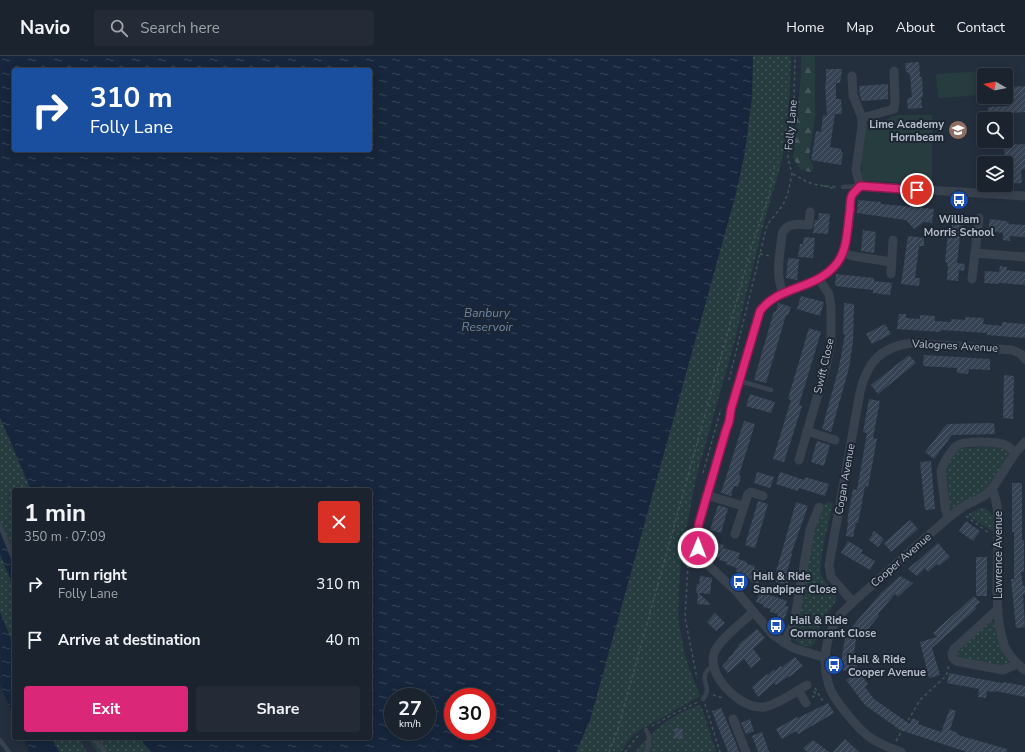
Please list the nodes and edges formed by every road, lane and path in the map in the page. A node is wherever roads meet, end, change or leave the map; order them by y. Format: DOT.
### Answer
graph roads {
  1 [pos="795,56"];
  2 [pos="894,71"];
  3 [pos="852,76"];
  4 [pos="862,118"];
  5 [pos="775,164"];
  6 [pos="792,174"];
  7 [pos="817,185"];
  8 [pos="860,186"];
  9 [pos="841,188"];
  10 [pos="1025,196"];
  11 [pos="810,212"];
  12 [pos="979,218"];
  13 [pos="893,240"];
  14 [pos="843,253"];
  15 [pos="975,253"];
  16 [pos="760,254"];
  17 [pos="766,255"];
  18 [pos="1025,257"];
  19 [pos="891,262"];
  20 [pos="891,274"];
  21 [pos="818,279"];
  22 [pos="972,279"];
  23 [pos="783,294"];
  24 [pos="1025,359"];
  25 [pos="740,381"];
  26 [pos="728,383"];
  27 [pos="772,390"];
  28 [pos="860,392"];
  29 [pos="722,405"];
  30 [pos="807,432"];
  31 [pos="834,440"];
  32 [pos="1025,442"];
  33 [pos="1015,452"];
  34 [pos="799,460"];
  35 [pos="702,479"];
  36 [pos="992,489"];
  37 [pos="706,495"];
  38 [pos="763,496"];
  39 [pos="743,506"];
  40 [pos="819,507"];
  41 [pos="958,511"];
  42 [pos="948,518"];
  43 [pos="0,525"];
  44 [pos="735,534"];
  45 [pos="998,536"];
  46 [pos="689,546"];
  47 [pos="12,555"];
  48 [pos="853,602"];
  49 [pos="998,609"];
  50 [pos="753,612"];
  51 [pos="784,643"];
  52 [pos="826,658"];
  53 [pos="1017,664"];
  54 [pos="713,666"];
  55 [pos="947,668"];
  56 [pos="1025,670"];
  57 [pos="697,678"];
  58 [pos="810,686"];
  59 [pos="798,690"];
  60 [pos="832,692"];
  61 [pos="707,693"];
  62 [pos="724,698"];
  63 [pos="704,701"];
  64 [pos="806,703"];
  65 [pos="733,720"];
  66 [pos="646,730"];
  67 [pos="0,740"];
  68 [pos="96,740"];
  69 [pos="896,741"];
  70 [pos="558,750"];
  71 [pos="9,752"];
  72 [pos="105,752"];
  73 [pos="560,752"];
  74 [pos="609,752"];
  75 [pos="625,752"];
  76 [pos="646,752"];
  77 [pos="720,752"];
  78 [pos="746,752"];
  79 [pos="901,752"];
  1 -- 6 [label="path, Folly Lane"];
  2 -- 4 [label="street"];
  3 -- 4 [label="street"];
  4 -- 8 [label="street"];
  5 -- 74 [label="path"];
  6 -- 7 [label="path"];
  6 -- 16 [label="path"];
  7 -- 9 [label="path"];
  7 -- 9 [label="path"];
  8 -- 9 [label="lane"];
  8 -- 10 [label="street"];
  8 -- 14 [label="street"];
  11 -- 23 [label="street"];
  12 -- 15 [label="street"];
  13 -- 19 [label="street"];
  14 -- 19 [label="street"];
  14 -- 21 [label="street"];
  15 -- 18 [label="street"];
  15 -- 22 [label="street"];
  16 -- 17 [label="path"];
  16 -- 26 [label="path"];
  19 -- 20 [label="street"];
  21 -- 23 [label="street"];
  21 -- 30 [label="street, Swift Close"];
  23 -- 25 [label="street"];
  24 -- 28 [label="street, Valognes Avenue"];
  25 -- 27 [label="lane"];
  25 -- 37 [label="street"];
  28 -- 48 [label="street, Cogan Avenue"];
  29 -- 35 [label="path"];
  30 -- 31 [label="street"];
  30 -- 34 [label="street, Swift Close"];
  32 -- 33 [label="street"];
  33 -- 36 [label="street"];
  33 -- 42 [label="street"];
  36 -- 41 [label="street, Cooper Avenue"];
  36 -- 45 [label="street, Lawrence Avenue"];
  37 -- 39 [label="street"];
  37 -- 50 [label="street"];
  38 -- 39 [label="street"];
  39 -- 44 [label="street"];
  40 -- 51 [label="street"];
  41 -- 42 [label="street, Cooper Avenue"];
  41 -- 45 [label="path"];
  42 -- 48 [label="street, Cooper Avenue"];
  43 -- 47 [label="lane"];
  45 -- 49 [label="street, Lawrence Avenue"];
  46 -- 57 [label="path"];
  48 -- 52 [label="street, Cooper Avenue"];
  49 -- 53 [label="street, Lawrence Avenue"];
  49 -- 53 [label="street, Lawrence Avenue"];
  50 -- 51 [label="street"];
  50 -- 54 [label="street"];
  51 -- 52 [label="street"];
  52 -- 60 [label="street, Cooper Avenue"];
  53 -- 56 [label="street, Lawrence Avenue"];
  54 -- 59 [label="street"];
  54 -- 61 [label="lane"];
  55 -- 69 [label="path"];
  58 -- 59 [label="street"];
  58 -- 60 [label="path"];
  59 -- 64 [label="street"];
  60 -- 79 [label="street, Cooper Avenue"];
  61 -- 62 [label="path"];
  61 -- 63 [label="lane"];
  63 -- 66 [label="path"];
  63 -- 77 [label="path"];
  65 -- 78 [label="street"];
  66 -- 75 [label="path"];
  66 -- 76 [label="lane"];
  67 -- 71 [label="lane"];
  68 -- 72 [label="lane"];
  70 -- 73 [label="path"];
}
